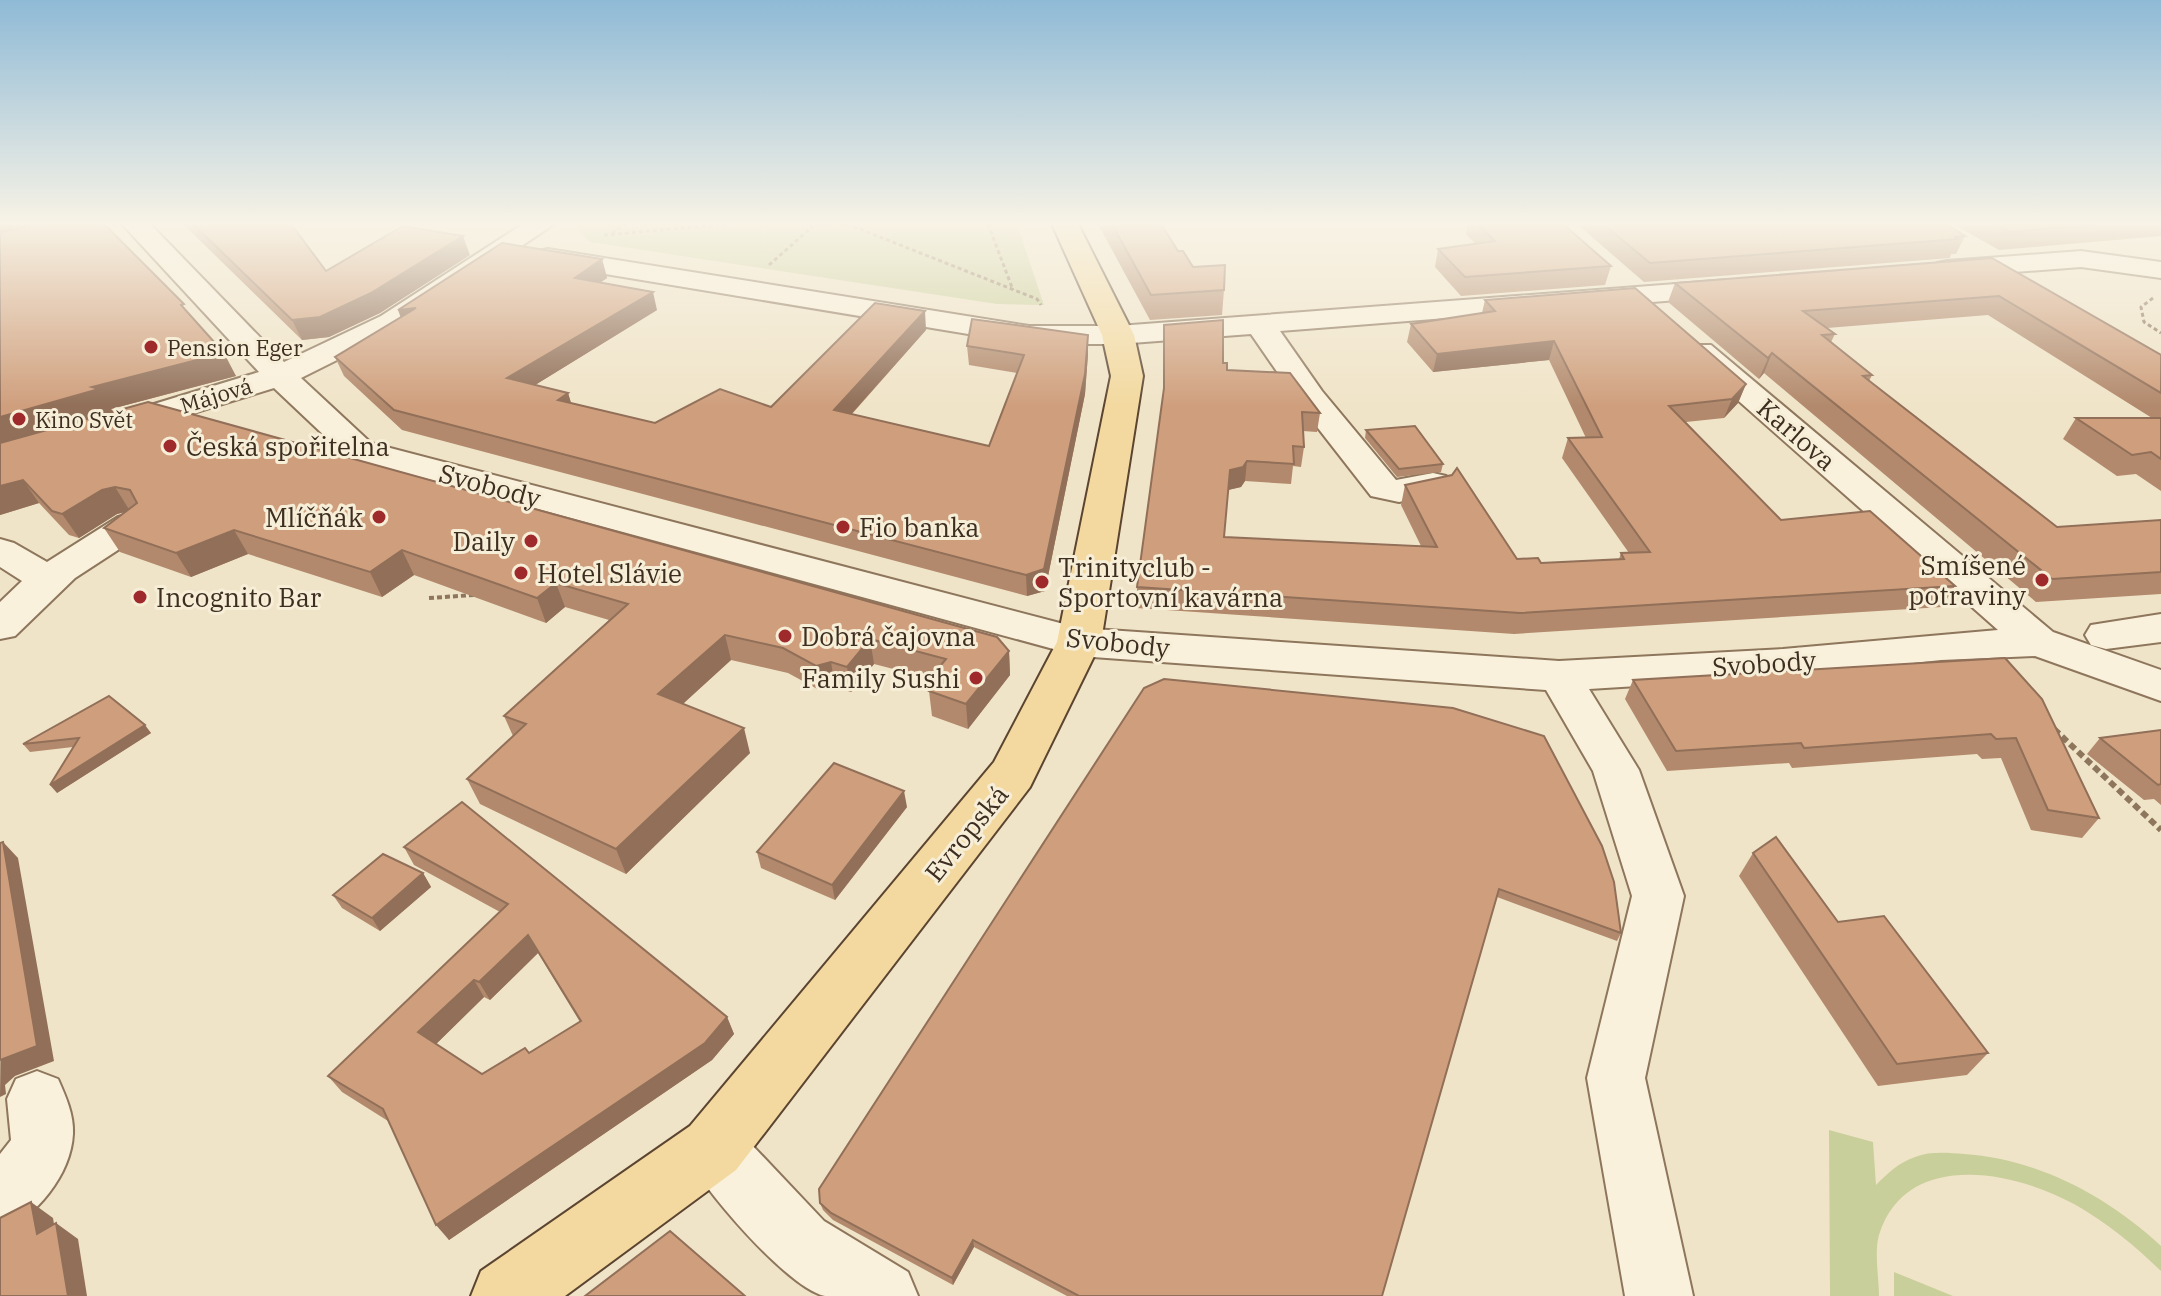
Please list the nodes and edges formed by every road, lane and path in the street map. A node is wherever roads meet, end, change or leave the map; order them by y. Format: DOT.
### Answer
graph roads {
  1 [pos="193,284"];
  2 [pos="449,284"];
  3 [pos="720,284"];
  4 [pos="999,284"];
  5 [pos="1011,284"];
  6 [pos="1094,284"];
  7 [pos="2034,284"];
  8 [pos="1626,286"];
  9 [pos="1760,286"];
  10 [pos="2040,288"];
  11 [pos="1013,290"];
  12 [pos="2161,291"];
  13 [pos="1037,299"];
  14 [pos="1259,323"];
  15 [pos="2161,333"];
  16 [pos="1118,335"];
  17 [pos="280,376"];
  18 [pos="85,435"];
  19 [pos="1433,484"];
  20 [pos="131,525"];
  21 [pos="0,551"];
  22 [pos="47,579"];
  23 [pos="474,595"];
  24 [pos="429,598"];
  25 [pos="0,626"];
  26 [pos="2161,628"];
  27 [pos="2106,635"];
  28 [pos="1079,642"];
  29 [pos="2038,642"];
  30 [pos="1559,676"];
  31 [pos="2161,686"];
  32 [pos="2043,718"];
  33 [pos="2161,830"];
  34 [pos="37,1099"];
  35 [pos="713,1148"];
  36 [pos="0,1200"];
  37 [pos="506,1296"];
  38 [pos="884,1296"];
  39 [pos="1659,1296"];
  1 -- 17 [label="street, Svobody"];
  2 -- 17 [label="street, Májová"];
  3 -- 16 [label="street"];
  4 -- 11 [label="path"];
  5 -- 11 [label="path"];
  6 -- 16 [label="main road, Evropská"];
  7 -- 10 [label="street"];
  8 -- 9 [label="street"];
  8 -- 14 [label="street"];
  8 -- 29 [label="street, Karlova"];
  11 -- 13 [label="path"];
  12 -- 15 [label="path"];
  14 -- 16 [label="street"];
  14 -- 19 [label="street"];
  16 -- 28 [label="main road, Evropská"];
  17 -- 18 [label="street, Májová"];
  17 -- 28 [label="street, Svobody"];
  20 -- 22 [label="street"];
  21 -- 22 [label="street"];
  22 -- 25 [label="street"];
  23 -- 24 [label="path"];
  26 -- 27 [label="street"];
  28 -- 30 [label="street, Svobody"];
  28 -- 35 [label="main road, Evropská"];
  29 -- 30 [label="street, Svobody"];
  29 -- 31 [label="street, Svobody"];
  30 -- 39 [label="street"];
  32 -- 33 [label="path"];
  34 -- 36 [label="street"];
  35 -- 37 [label="main road, Evropská"];
  35 -- 38 [label="street"];
}
